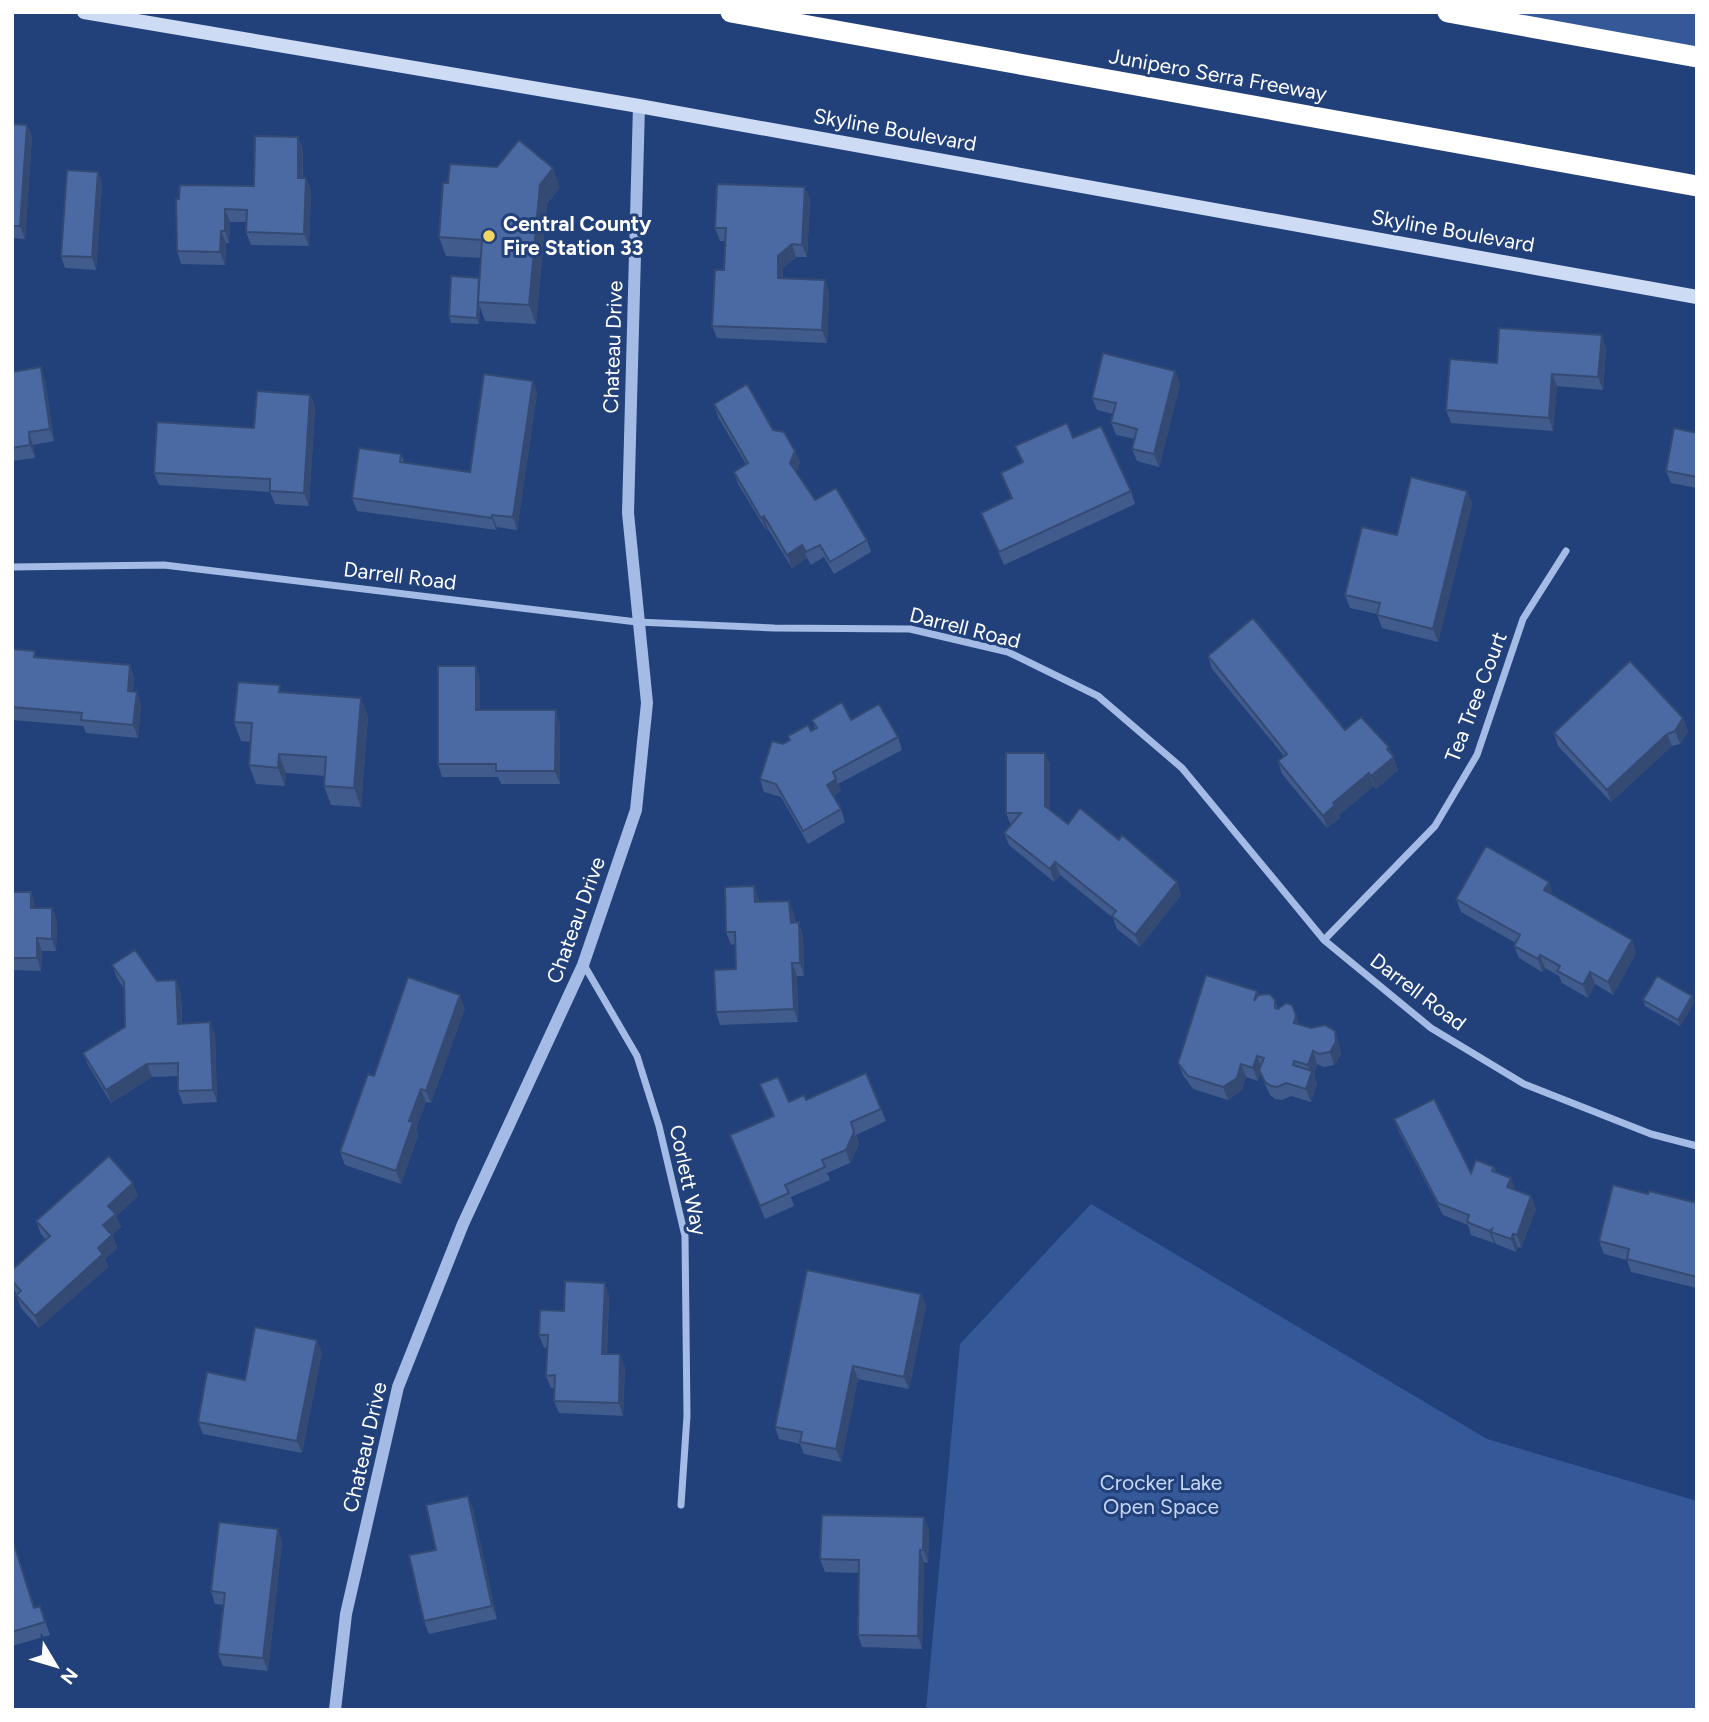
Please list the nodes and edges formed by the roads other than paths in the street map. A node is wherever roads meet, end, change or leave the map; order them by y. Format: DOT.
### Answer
graph roads {
  1 [pos="84,12"];
  2 [pos="731,12"];
  3 [pos="1448,12"];
  4 [pos="1697,57"];
  5 [pos="639,106"];
  6 [pos="1697,187"];
  7 [pos="1697,297"];
  8 [pos="1566,551"];
  9 [pos="12,567"];
  10 [pos="637,622"];
  11 [pos="1324,940"];
  12 [pos="583,965"];
  13 [pos="1697,1146"];
  14 [pos="681,1505"];
  15 [pos="335,1710"];
  1 -- 5 [label="main road, Skyline Boulevard"];
  2 -- 6 [label="highway, Junipero Serra Freeway"];
  3 -- 4 [label="highway"];
  5 -- 7 [label="main road, Skyline Boulevard"];
  5 -- 10 [label="street, Chateau Drive"];
  8 -- 11 [label="street, Tea Tree Court"];
  9 -- 10 [label="street, Darrell Road"];
  10 -- 11 [label="street, Darrell Road"];
  10 -- 12 [label="street, Chateau Drive"];
  11 -- 13 [label="street, Darrell Road"];
  12 -- 14 [label="street, Corlett Way"];
  12 -- 15 [label="street, Chateau Drive"];
}
